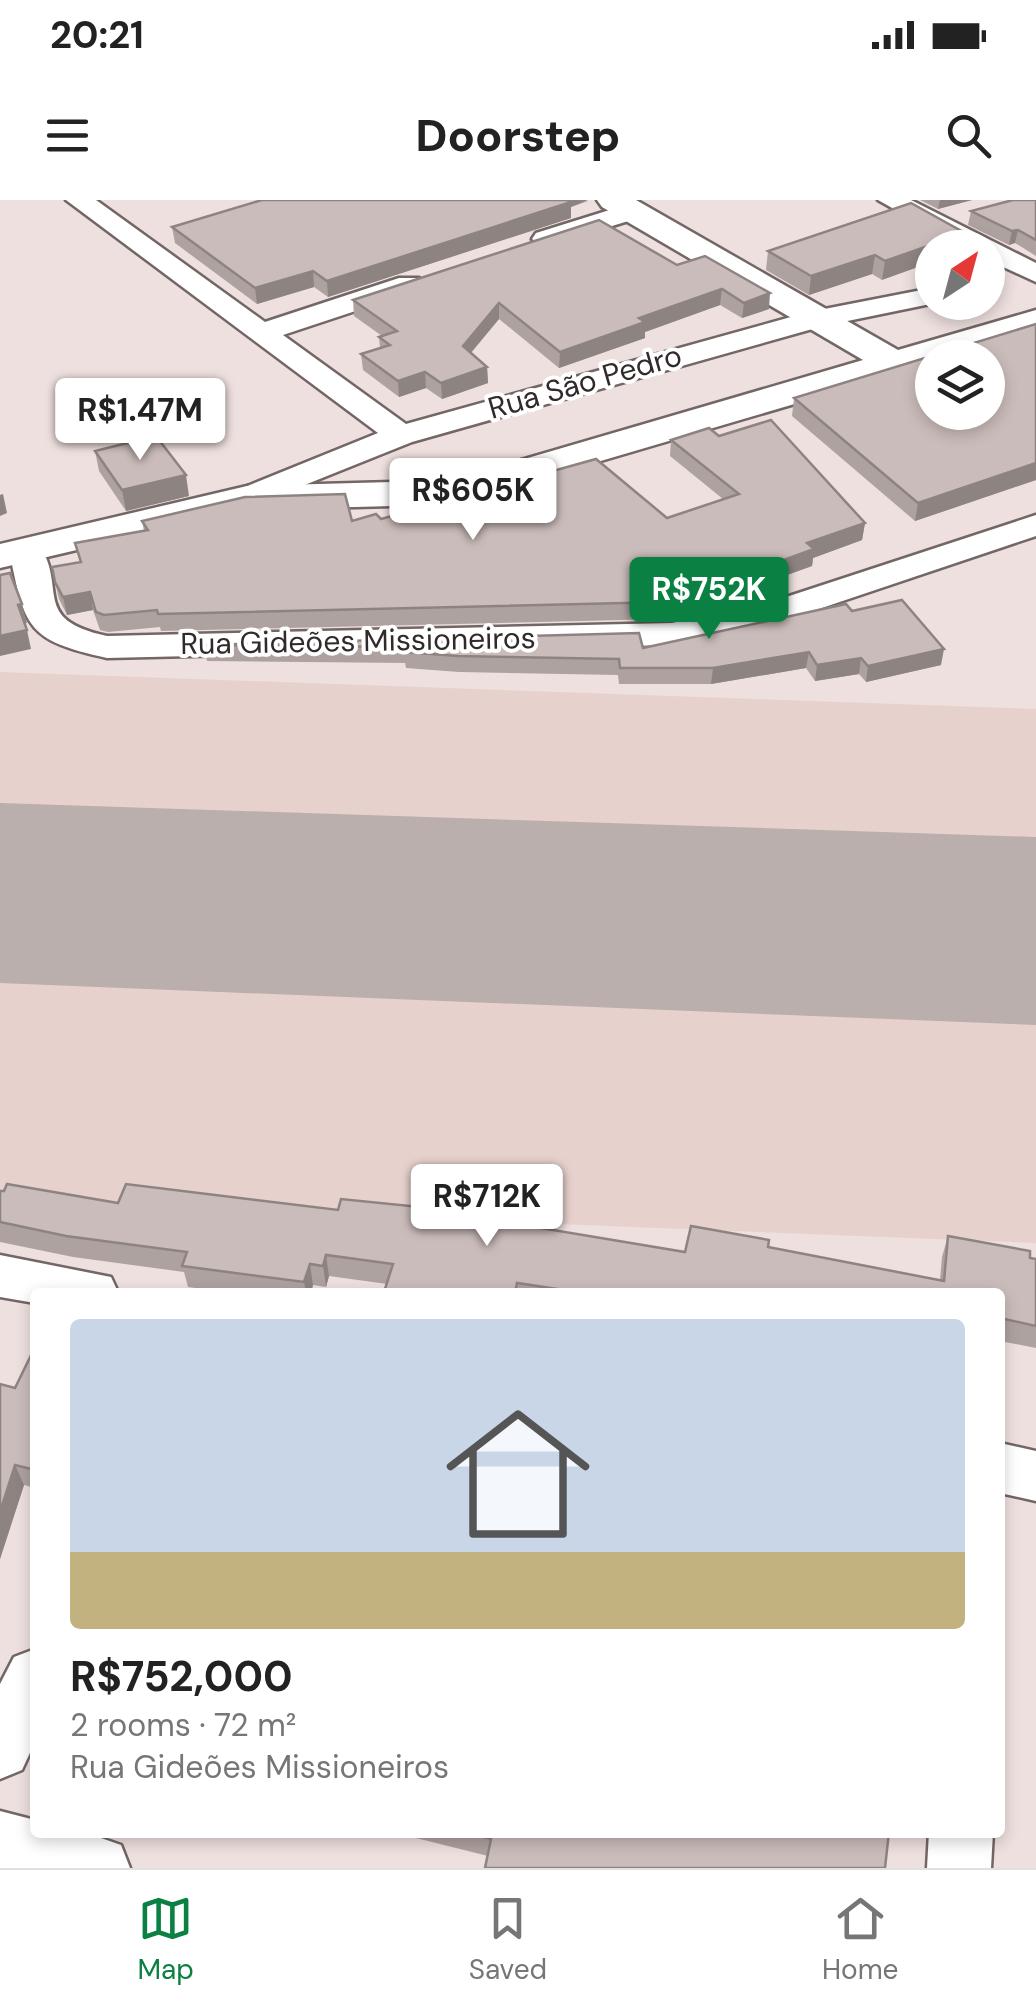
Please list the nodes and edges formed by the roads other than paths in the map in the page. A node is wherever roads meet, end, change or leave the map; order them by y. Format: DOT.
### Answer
graph roads {
  1 [pos="79,200"];
  2 [pos="890,200"];
  3 [pos="623,205"];
  4 [pos="968,214"];
  5 [pos="936,222"];
  6 [pos="951,230"];
  7 [pos="171,232"];
  8 [pos="134,242"];
  9 [pos="521,247"];
  10 [pos="1005,258"];
  11 [pos="1036,274"];
  12 [pos="429,278"];
  13 [pos="1036,282"];
  14 [pos="1005,286"];
  15 [pos="915,299"];
  16 [pos="819,318"];
  17 [pos="1036,321"];
  18 [pos="263,332"];
  19 [pos="894,363"];
  20 [pos="402,435"];
  21 [pos="247,498"];
  22 [pos="1036,525"];
  23 [pos="13,553"];
  24 [pos="0,1276"];
  25 [pos="70,1288"];
  26 [pos="1005,1469"];
  27 [pos="1036,1476"];
  28 [pos="30,1688"];
  29 [pos="0,1748"];
  30 [pos="961,1838"];
  31 [pos="0,1842"];
  32 [pos="98,1868"];
  33 [pos="960,1868"];
  1 -- 8 [label="street"];
  2 -- 5 [label="street"];
  3 -- 9 [label="street"];
  3 -- 16 [label="street"];
  4 -- 5 [label="street"];
  5 -- 6 [label="street"];
  7 -- 8 [label="street"];
  8 -- 18 [label="street"];
  10 -- 11 [label="street"];
  12 -- 18 [label="street"];
  13 -- 14 [label="street"];
  15 -- 16 [label="street, Rua São Pedro"];
  16 -- 19 [label="street"];
  16 -- 20 [label="street, Rua São Pedro"];
  17 -- 19 [label="street"];
  18 -- 20 [label="street"];
  19 -- 21 [label="street"];
  20 -- 21 [label="street, Rua São Pedro"];
  21 -- 23 [label="street"];
  22 -- 23 [label="street, Rua Gideões Missioneiros"];
  24 -- 25 [label="street"];
  26 -- 27 [label="street"];
  28 -- 29 [label="street"];
  30 -- 33 [label="street"];
  31 -- 32 [label="street"];
}
